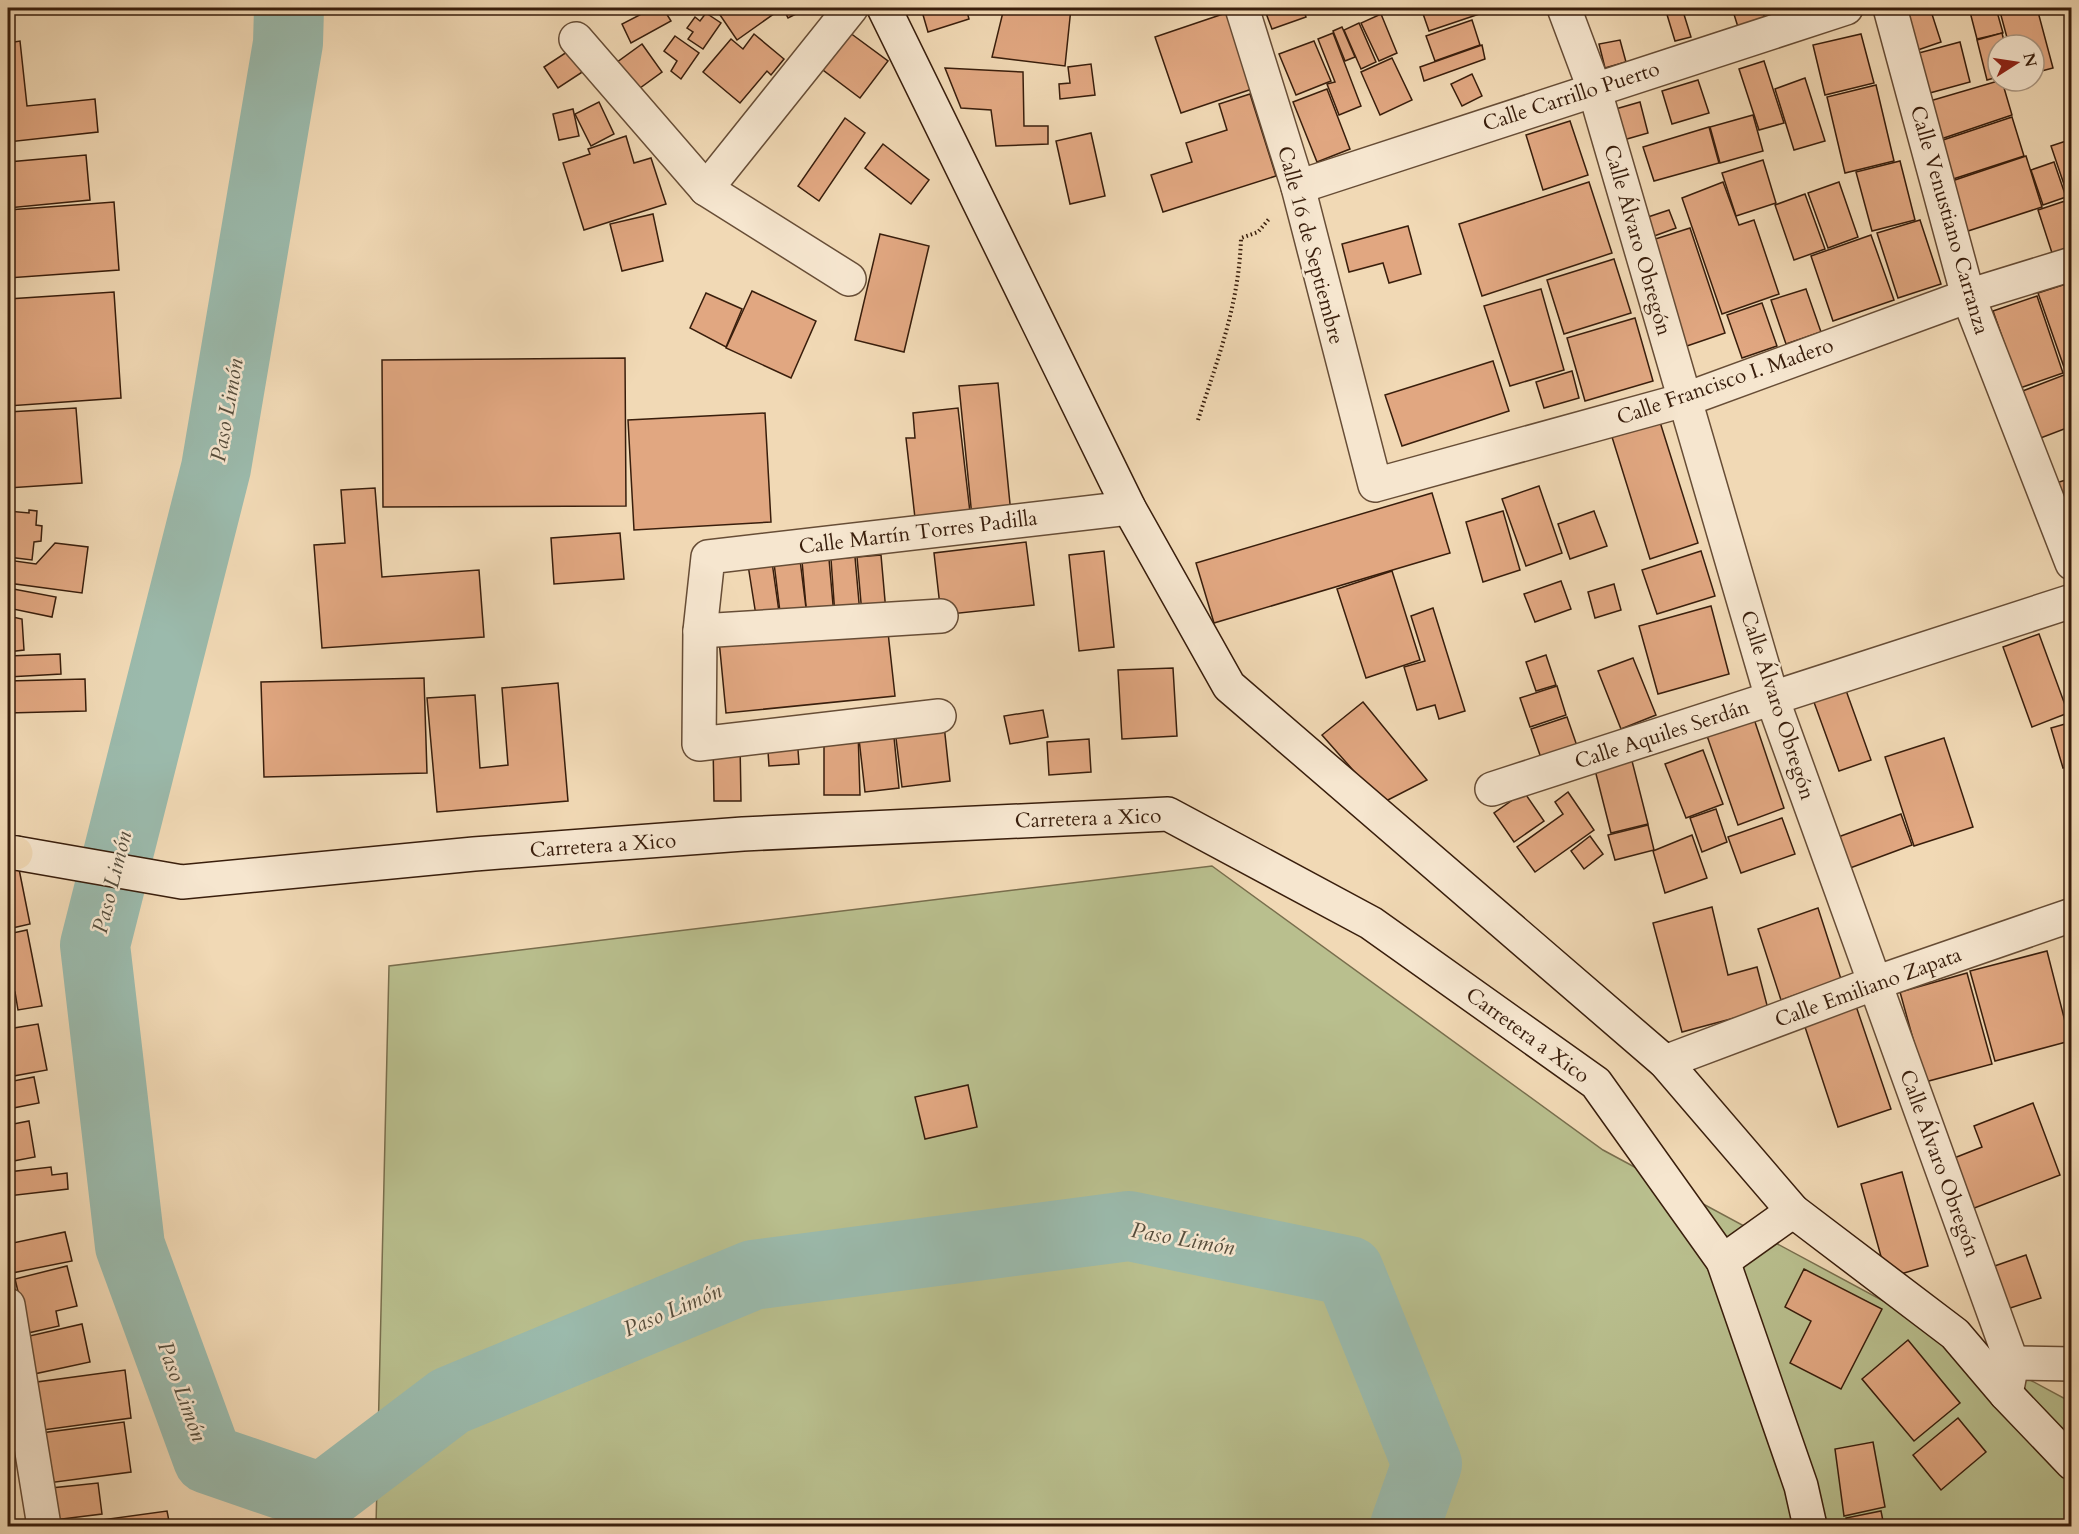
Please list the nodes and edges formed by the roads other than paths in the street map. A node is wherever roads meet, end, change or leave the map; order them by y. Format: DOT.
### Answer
graph roads {
  1 [pos="851,8"];
  2 [pos="885,8"];
  3 [pos="1242,8"];
  4 [pos="1564,8"];
  5 [pos="1846,8"];
  6 [pos="1890,8"];
  7 [pos="576,39"];
  8 [pos="1594,88"];
  9 [pos="1298,188"];
  10 [pos="706,189"];
  11 [pos="2072,264"];
  12 [pos="849,279"];
  13 [pos="1968,296"];
  14 [pos="1684,400"];
  15 [pos="1375,484"];
  16 [pos="1129,508"];
  17 [pos="2072,563"];
  18 [pos="2072,601"];
  19 [pos="941,616"];
  20 [pos="700,631"];
  21 [pos="1772,698"];
  22 [pos="939,716"];
  23 [pos="1492,789"];
  24 [pos="12,853"];
  25 [pos="2072,915"];
  26 [pos="1875,983"];
  27 [pos="1665,1062"];
  28 [pos="1793,1212"];
  29 [pos="1723,1261"];
  30 [pos="8,1305"];
  31 [pos="2072,1364"];
  32 [pos="2009,1378"];
  33 [pos="2072,1463"];
  34 [pos="44,1527"];
  35 [pos="1810,1527"];
  1 -- 10 [label="street"];
  2 -- 16 [label="street"];
  3 -- 9 [label="street, Calle 16 de Septiembre"];
  4 -- 8 [label="street, Calle Álvaro Obregón"];
  5 -- 8 [label="street, Calle Carrillo Puerto"];
  6 -- 13 [label="street, Calle Venustiano Carranza"];
  7 -- 10 [label="street"];
  8 -- 9 [label="street, Calle Carrillo Puerto"];
  8 -- 14 [label="street, Calle Álvaro Obregón"];
  9 -- 15 [label="street, Calle 16 de Septiembre"];
  10 -- 12 [label="street"];
  11 -- 13 [label="street, Calle Francisco I. Madero"];
  13 -- 14 [label="street, Calle Francisco I. Madero"];
  13 -- 17 [label="street, Calle Venustiano Carranza"];
  14 -- 15 [label="street, Calle Francisco I. Madero"];
  14 -- 21 [label="street, Calle Álvaro Obregón"];
  16 -- 20 [label="street, Calle Martín Torres Padilla"];
  16 -- 27 [label="street"];
  18 -- 21 [label="street, Calle Aquiles Serdán"];
  19 -- 20 [label="street"];
  20 -- 22 [label="street"];
  21 -- 23 [label="street, Calle Aquiles Serdán"];
  21 -- 26 [label="street, Calle Álvaro Obregón"];
  24 -- 29 [label="street, Carretera a Xico"];
  25 -- 26 [label="street, Calle Emiliano Zapata"];
  26 -- 27 [label="street, Calle Emiliano Zapata"];
  26 -- 32 [label="street, Calle Álvaro Obregón"];
  27 -- 28 [label="street"];
  28 -- 29 [label="street"];
  28 -- 32 [label="street"];
  29 -- 35 [label="street, Carretera a Xico"];
  30 -- 34 [label="street"];
  31 -- 32 [label="street"];
  32 -- 33 [label="street"];
}
